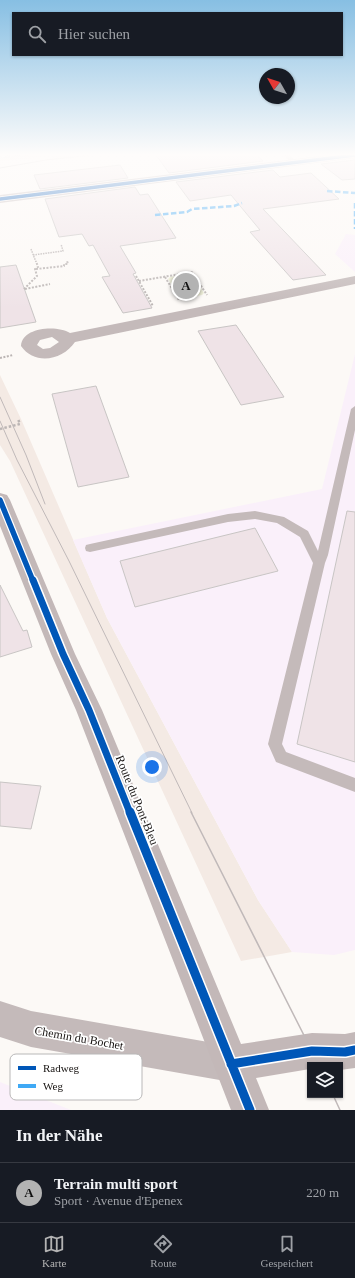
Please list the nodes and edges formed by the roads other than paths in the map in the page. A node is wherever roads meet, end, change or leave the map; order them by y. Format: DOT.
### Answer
graph roads {
  1 [pos="355,280"];
  2 [pos="66,339"];
  3 [pos="355,409"];
  4 [pos="2,509"];
  5 [pos="90,548"];
  6 [pos="319,563"];
  7 [pos="355,785"];
  8 [pos="0,1019"];
  9 [pos="355,1050"];
  10 [pos="230,1064"];
  11 [pos="250,1110"];
  1 -- 2 [label="street"];
  3 -- 6 [label="lane"];
  4 -- 10 [label="main road, Route du Pont-Bleu"];
  5 -- 6 [label="lane"];
  6 -- 7 [label="lane"];
  8 -- 10 [label="street, Chemin du Bochet"];
  9 -- 10 [label="main road"];
  10 -- 11 [label="main road, Route du Pont-Bleu"];
}
